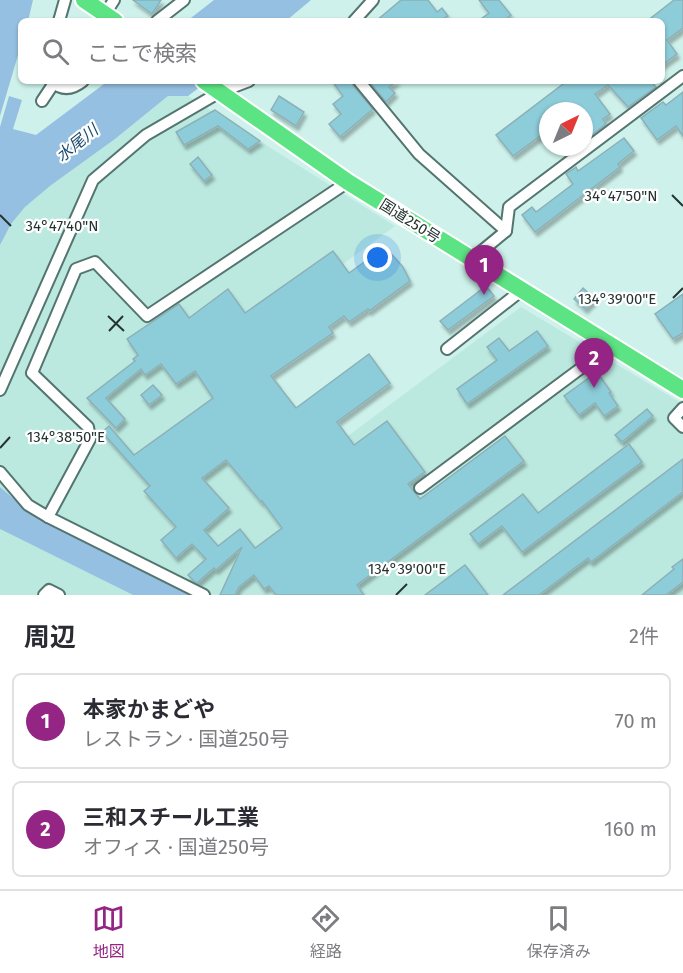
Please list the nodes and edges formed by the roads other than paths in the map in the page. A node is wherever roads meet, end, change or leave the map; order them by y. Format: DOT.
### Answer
graph roads {
  1 [pos="65,0"];
  2 [pos="84,0"];
  3 [pos="184,0"];
  4 [pos="373,0"];
  5 [pos="111,12"];
  6 [pos="60,18"];
  7 [pos="161,18"];
  8 [pos="357,18"];
  9 [pos="683,76"];
  10 [pos="51,84"];
  11 [pos="55,84"];
  12 [pos="78,84"];
  13 [pos="208,84"];
  14 [pos="241,84"];
  15 [pos="361,84"];
  16 [pos="220,92"];
  17 [pos="42,101"];
  18 [pos="348,182"];
  19 [pos="506,231"];
  20 [pos="472,259"];
  21 [pos="522,290"];
  22 [pos="607,342"];
  23 [pos="447,349"];
  24 [pos="0,390"];
  25 [pos="683,390"];
  26 [pos="683,408"];
  27 [pos="683,427"];
  28 [pos="0,472"];
  29 [pos="420,488"];
  30 [pos="48,518"];
  31 [pos="44,595"];
  32 [pos="59,595"];
  33 [pos="204,595"];
  1 -- 6 [label="street"];
  2 -- 5 [label="highway"];
  3 -- 7 [label="street"];
  4 -- 8 [label="street"];
  9 -- 19 [label="street"];
  10 -- 17 [label="street"];
  11 -- 12 [label="street"];
  13 -- 16 [label="highway, 国道250号"];
  14 -- 16 [label="street"];
  15 -- 19 [label="street"];
  16 -- 18 [label="highway, 国道250号"];
  16 -- 24 [label="street"];
  18 -- 20 [label="highway, 国道250号"];
  18 -- 30 [label="street"];
  19 -- 20 [label="street"];
  20 -- 21 [label="highway, 国道250号"];
  21 -- 22 [label="highway, 国道250号"];
  21 -- 23 [label="street"];
  22 -- 25 [label="highway, 国道250号"];
  22 -- 29 [label="street"];
  26 -- 27 [label="street"];
  28 -- 30 [label="street"];
  30 -- 33 [label="street"];
  31 -- 32 [label="street"];
}
